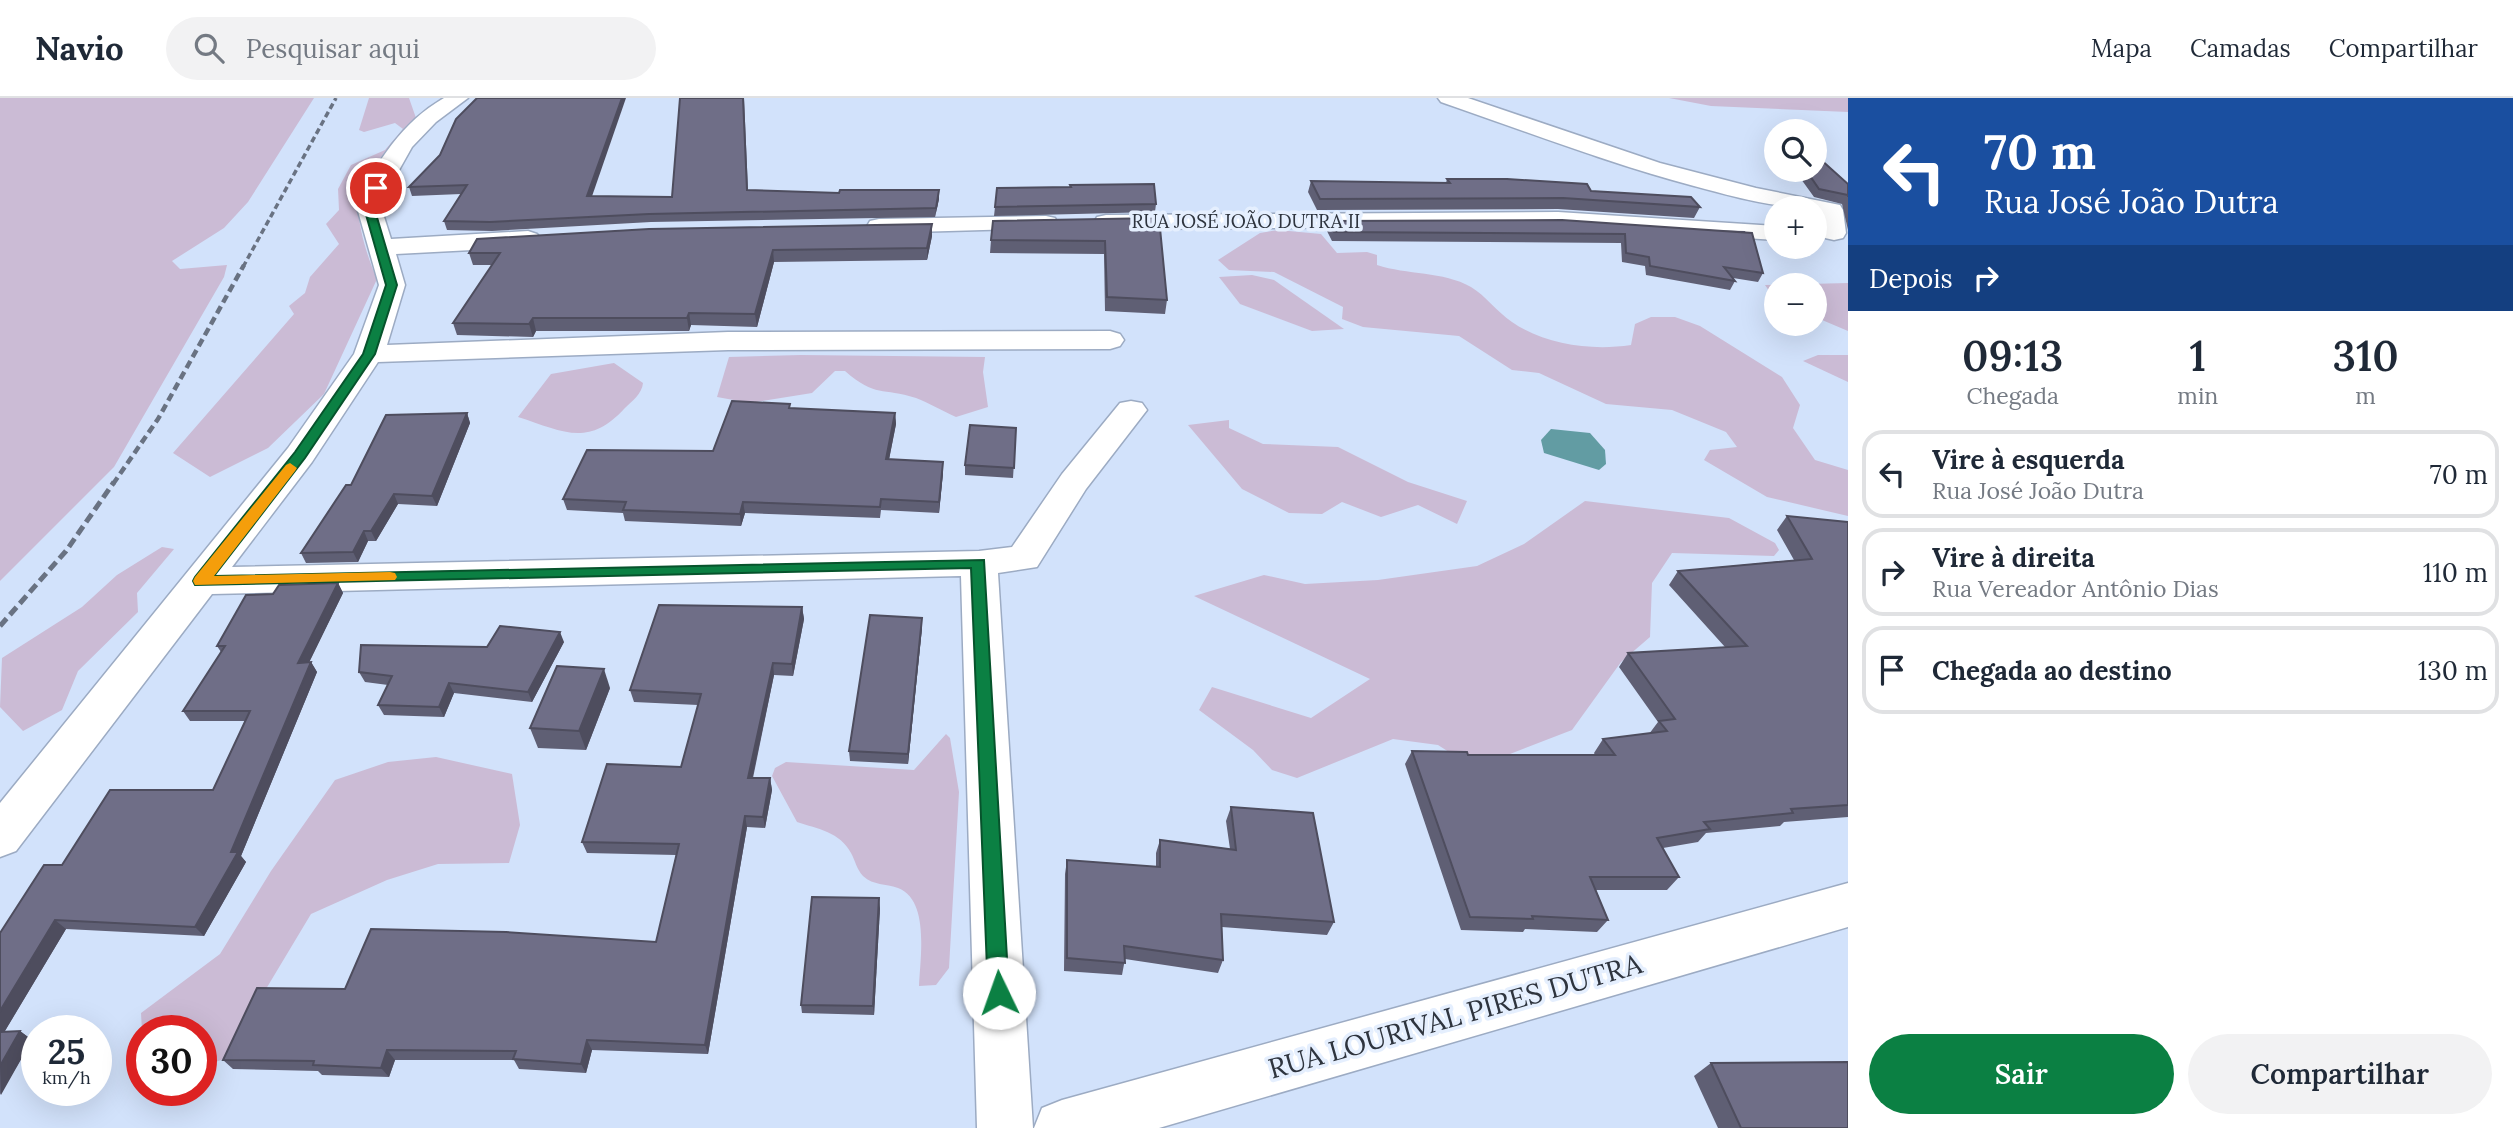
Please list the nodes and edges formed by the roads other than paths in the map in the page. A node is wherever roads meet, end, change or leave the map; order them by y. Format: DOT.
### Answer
graph roads {
  1 [pos="458,98"];
  2 [pos="1448,98"];
  3 [pos="857,227"];
  4 [pos="1832,231"];
  5 [pos="1764,232"];
  6 [pos="556,238"];
  7 [pos="380,247"];
  8 [pos="1110,340"];
  9 [pos="369,354"];
  10 [pos="1131,410"];
  11 [pos="979,563"];
  12 [pos="201,581"];
  13 [pos="0,836"];
  14 [pos="1848,905"];
  15 [pos="1005,1128"];
  16 [pos="1062,1128"];
  1 -- 7 [label="street"];
  2 -- 4 [label="street"];
  3 -- 5 [label="street, RUA JOSÉ JOÃO DUTRA II"];
  6 -- 7 [label="street"];
  7 -- 9 [label="street"];
  8 -- 9 [label="street"];
  9 -- 12 [label="street"];
  10 -- 11 [label="street"];
  11 -- 12 [label="street"];
  11 -- 15 [label="street"];
  12 -- 13 [label="street"];
  14 -- 16 [label="street, RUA LOURIVAL PIRES DUTRA"];
}
